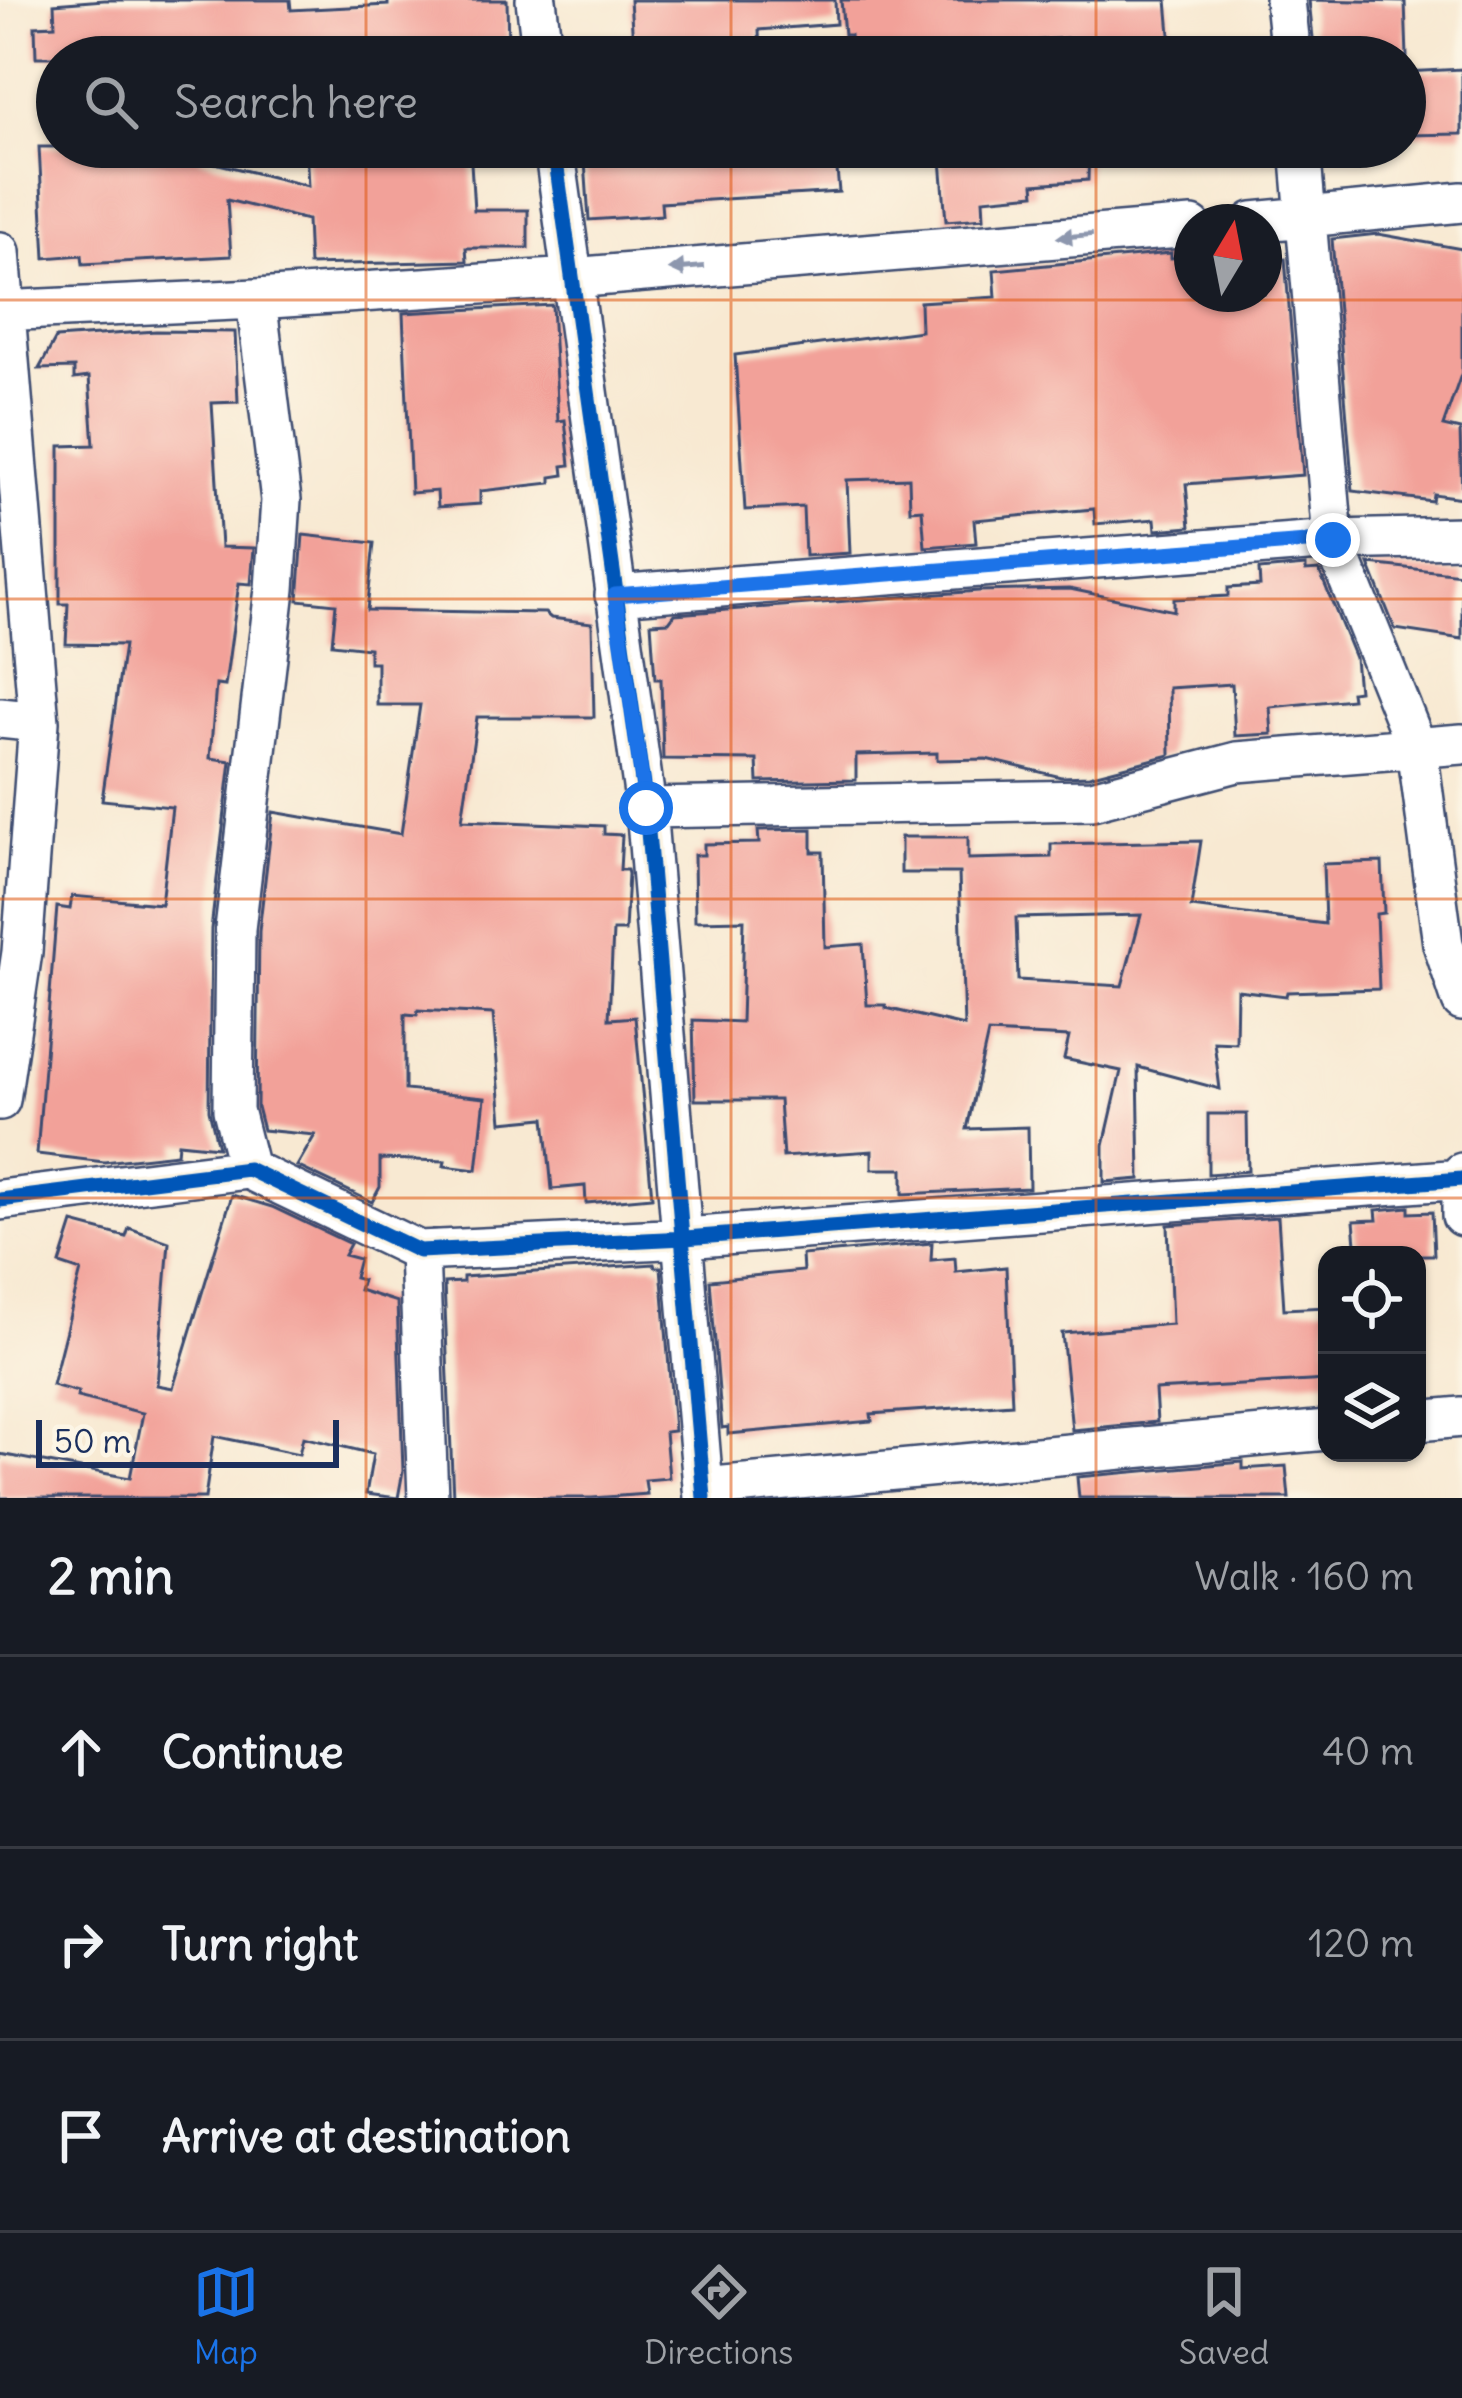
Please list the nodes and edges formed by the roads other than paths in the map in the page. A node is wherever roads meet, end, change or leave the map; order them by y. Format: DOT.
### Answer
graph roads {
  1 [pos="536,0"];
  2 [pos="1285,0"];
  3 [pos="540,36"];
  4 [pos="1289,36"];
  5 [pos="557,168"];
  6 [pos="1302,168"];
  7 [pos="1462,202"];
  8 [pos="1307,218"];
  9 [pos="1282,220"];
  10 [pos="1174,228"];
  11 [pos="0,252"];
  12 [pos="571,278"];
  13 [pos="256,299"];
  14 [pos="4,310"];
  15 [pos="1462,537"];
  16 [pos="1333,540"];
  17 [pos="615,595"];
  18 [pos="20,720"];
  19 [pos="1462,744"];
  20 [pos="1417,748"];
  21 [pos="646,808"];
  22 [pos="1462,1001"];
  23 [pos="0,1100"];
  24 [pos="248,1169"];
  25 [pos="1461,1187"];
  26 [pos="0,1200"];
  27 [pos="685,1238"];
  28 [pos="419,1251"];
  29 [pos="1462,1417"];
  30 [pos="1426,1420"];
  31 [pos="1318,1431"];
  32 [pos="703,1493"];
  33 [pos="428,1498"];
  1 -- 3 [label="street"];
  2 -- 4 [label="street"];
  5 -- 12 [label="street"];
  6 -- 8 [label="street"];
  7 -- 8 [label="street"];
  8 -- 9 [label="street"];
  8 -- 16 [label="street"];
  10 -- 12 [label="street, one-way"];
  11 -- 14 [label="street"];
  12 -- 13 [label="street"];
  12 -- 17 [label="street"];
  13 -- 14 [label="street"];
  13 -- 24 [label="street"];
  14 -- 18 [label="street"];
  15 -- 16 [label="street"];
  16 -- 17 [label="street"];
  16 -- 20 [label="street"];
  17 -- 21 [label="street"];
  18 -- 23 [label="street"];
  19 -- 20 [label="street"];
  20 -- 21 [label="street"];
  20 -- 22 [label="street"];
  21 -- 27 [label="street"];
  24 -- 26 [label="street"];
  24 -- 28 [label="street"];
  25 -- 27 [label="street"];
  27 -- 28 [label="street"];
  27 -- 32 [label="street"];
  28 -- 33 [label="street"];
  29 -- 30 [label="street"];
  31 -- 32 [label="street"];
}
